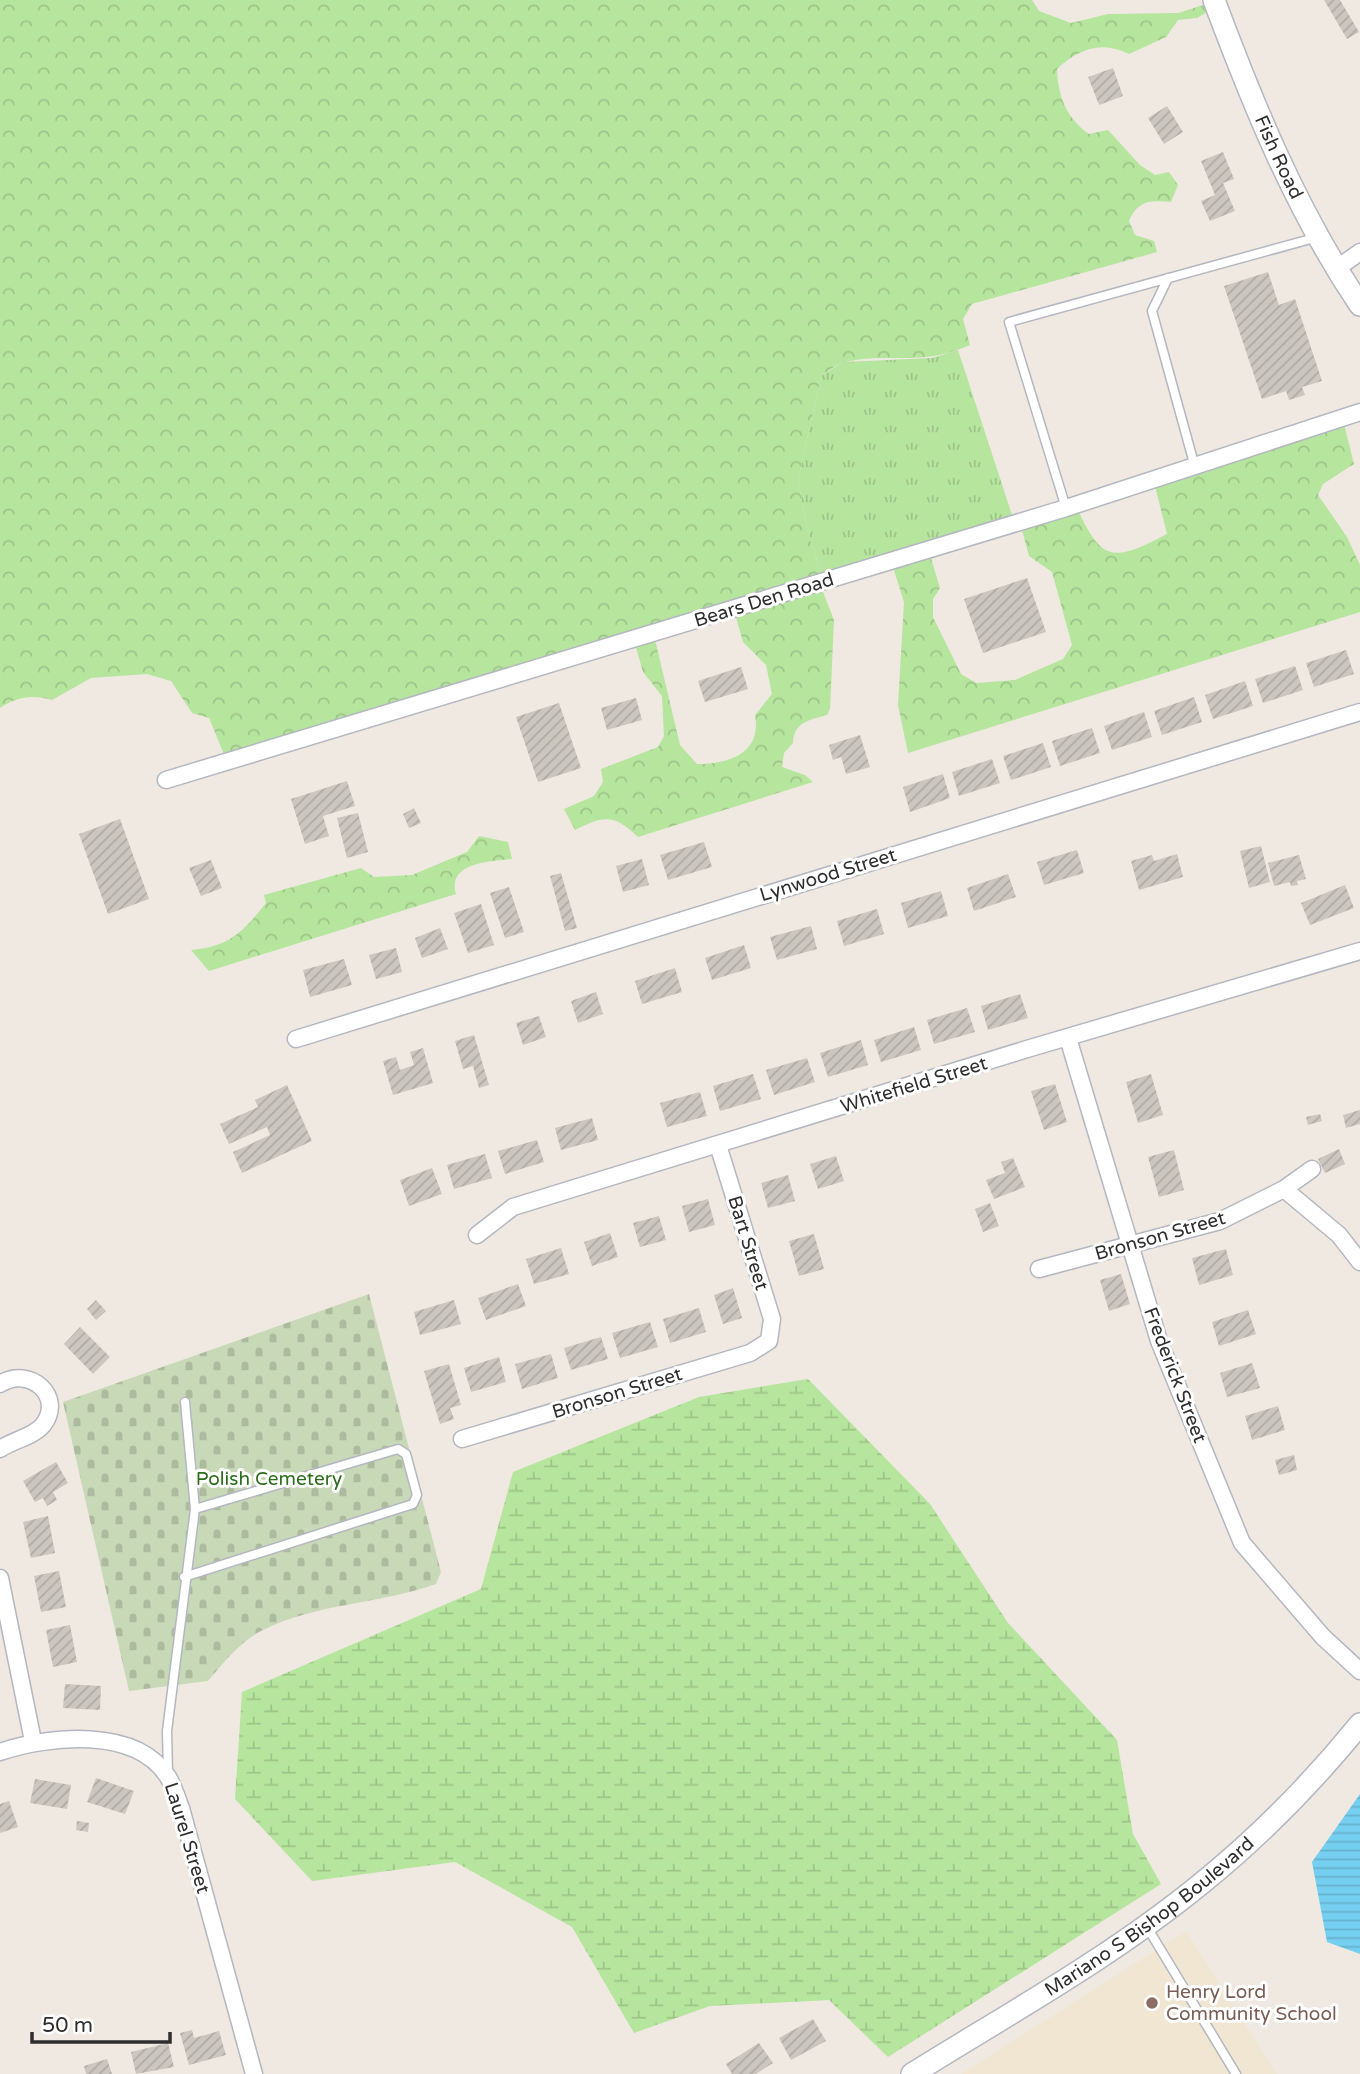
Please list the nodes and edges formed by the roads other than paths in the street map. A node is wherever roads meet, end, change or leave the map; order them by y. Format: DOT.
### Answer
graph roads {
  1 [pos="1214,0"];
  2 [pos="1318,237"];
  3 [pos="1360,252"];
  4 [pos="1336,269"];
  5 [pos="1168,278"];
  6 [pos="1360,305"];
  7 [pos="1360,412"];
  8 [pos="1195,467"];
  9 [pos="1066,508"];
  10 [pos="1360,712"];
  11 [pos="166,780"];
  12 [pos="1360,951"];
  13 [pos="1068,1038"];
  14 [pos="296,1039"];
  15 [pos="718,1145"];
  16 [pos="1312,1169"];
  17 [pos="1284,1189"];
  18 [pos="477,1235"];
  19 [pos="1131,1245"];
  20 [pos="1360,1262"];
  21 [pos="1039,1269"];
  22 [pos="768,1341"];
  23 [pos="0,1384"];
  24 [pos="185,1402"];
  25 [pos="462,1439"];
  26 [pos="0,1449"];
  27 [pos="195,1509"];
  28 [pos="184,1577"];
  29 [pos="0,1578"];
  30 [pos="1360,1671"];
  31 [pos="1360,1724"];
  32 [pos="33,1741"];
  33 [pos="0,1752"];
  34 [pos="168,1776"];
  35 [pos="1146,1925"];
  36 [pos="254,2074"];
  37 [pos="912,2074"];
  38 [pos="1236,2074"];
  1 -- 2 [label="main road, Fish Road"];
  2 -- 4 [label="main road, Fish Road"];
  2 -- 5 [label="lane"];
  3 -- 4 [label="street"];
  4 -- 6 [label="main road, Fish Road"];
  5 -- 8 [label="lane"];
  5 -- 9 [label="lane"];
  7 -- 8 [label="street, Bears Den Road"];
  8 -- 9 [label="street, Bears Den Road"];
  9 -- 11 [label="street, Bears Den Road"];
  10 -- 14 [label="street, Lynwood Street"];
  12 -- 13 [label="street, Whitefield Street"];
  13 -- 15 [label="street, Whitefield Street"];
  13 -- 19 [label="street, Frederick Street"];
  15 -- 18 [label="street, Whitefield Street"];
  15 -- 22 [label="street, Bart Street"];
  16 -- 17 [label="street, Bronson Street"];
  17 -- 19 [label="street, Bronson Street"];
  17 -- 20 [label="street"];
  19 -- 21 [label="street, Bronson Street"];
  19 -- 30 [label="street, Frederick Street"];
  22 -- 25 [label="street, Bronson Street"];
  23 -- 26 [label="street"];
  24 -- 27 [label="lane"];
  27 -- 28 [label="lane"];
  27 -- 28 [label="lane"];
  28 -- 34 [label="lane"];
  29 -- 32 [label="street"];
  31 -- 35 [label="main road, Mariano S Bishop Boulevard"];
  32 -- 33 [label="street, Laurel Street"];
  32 -- 34 [label="street, Laurel Street"];
  34 -- 36 [label="street, Laurel Street"];
  35 -- 37 [label="main road, Mariano S Bishop Boulevard"];
  35 -- 38 [label="lane"];
}
